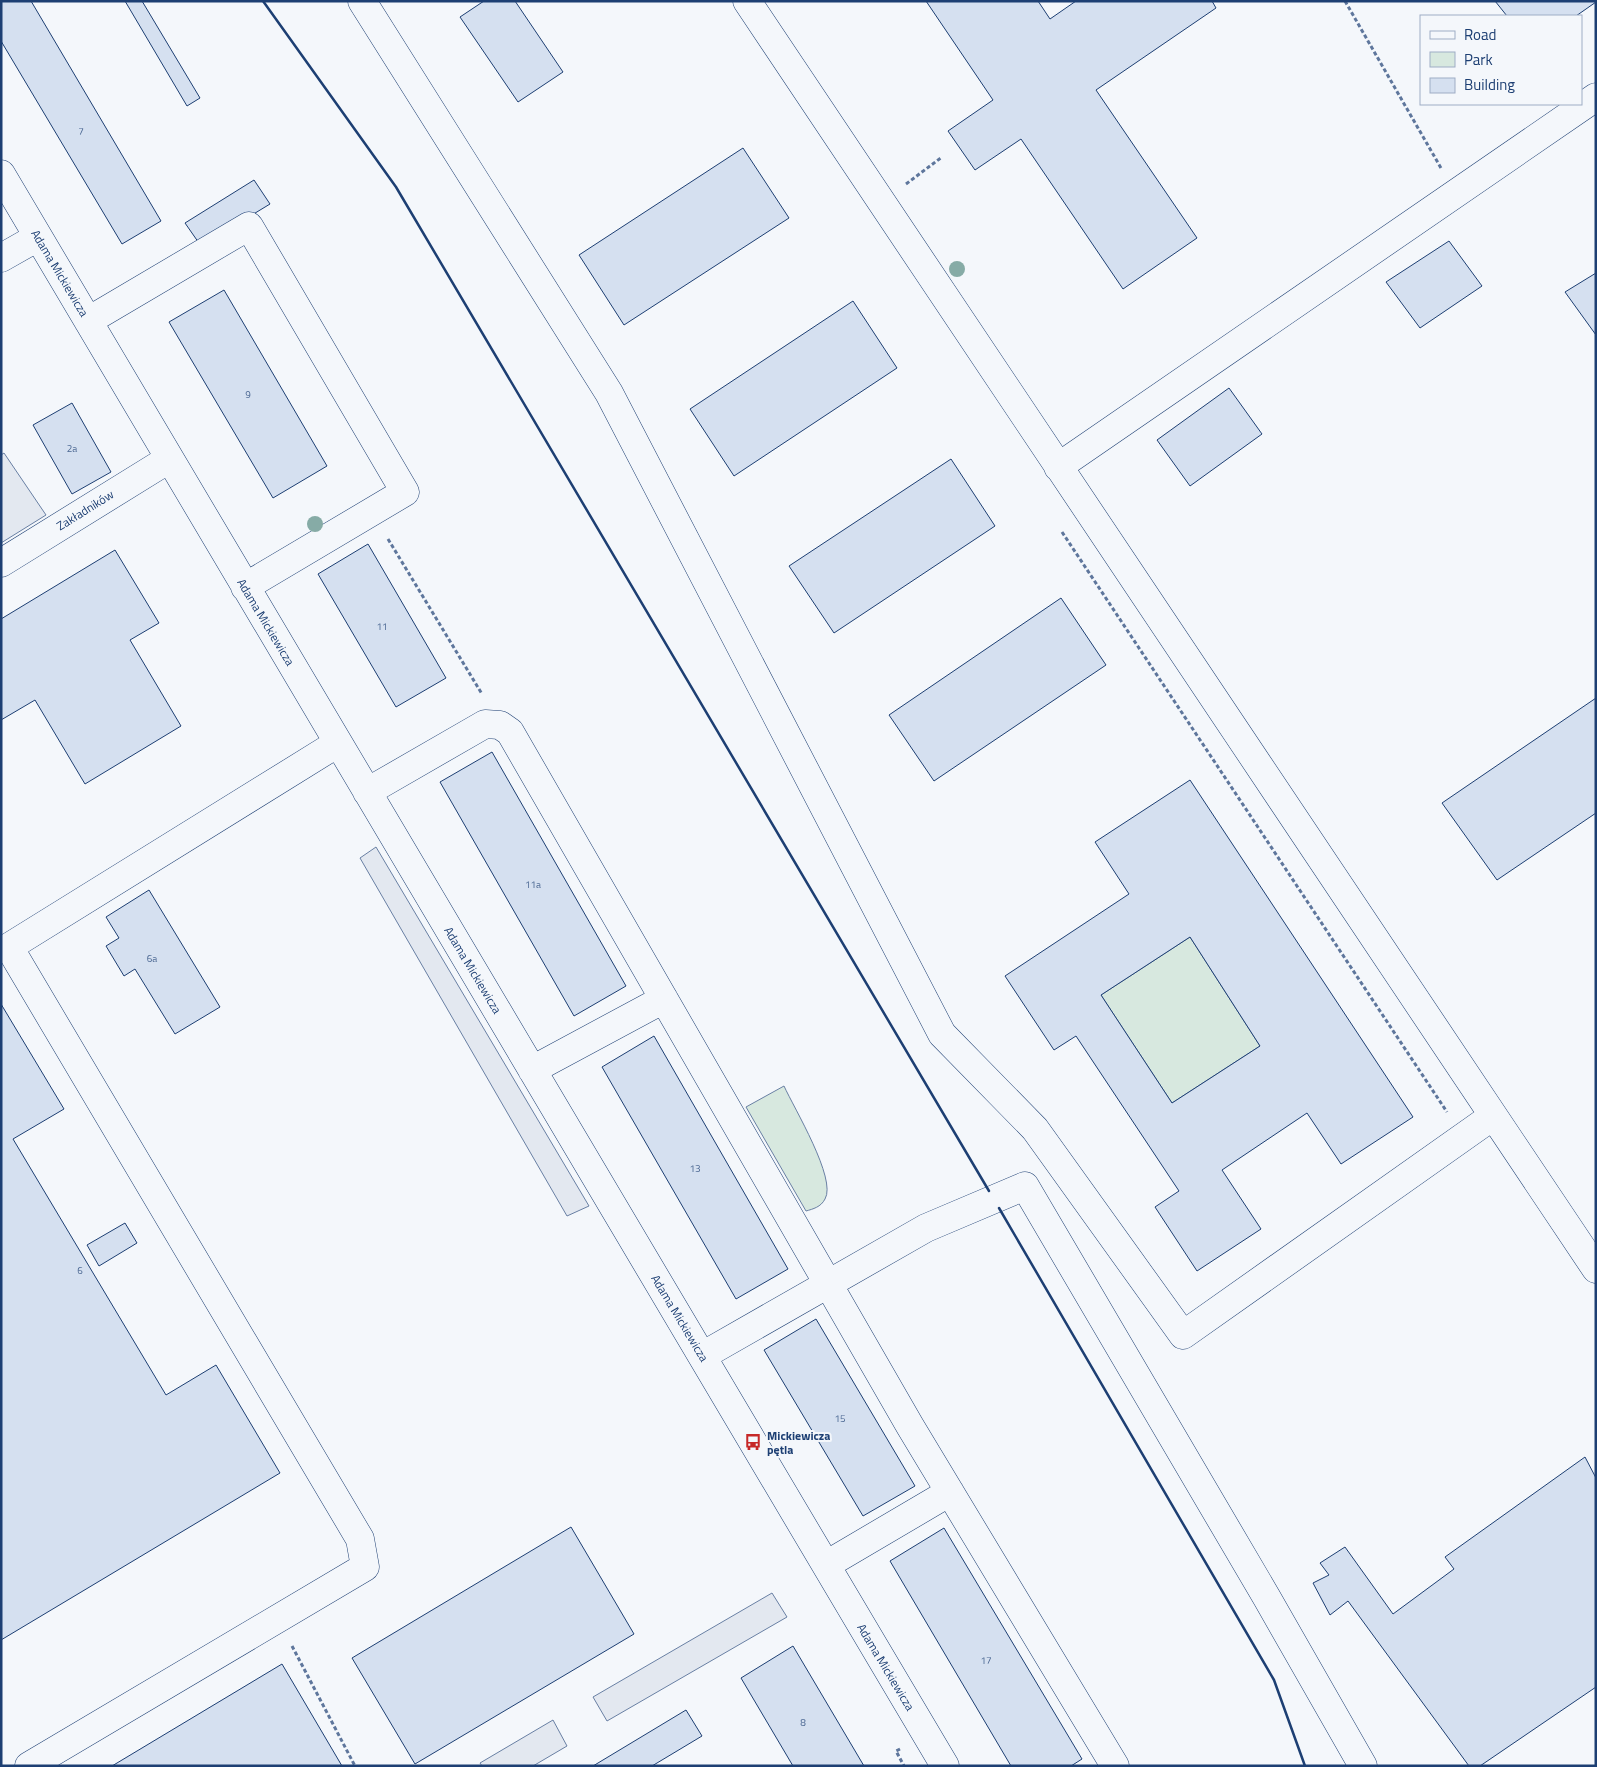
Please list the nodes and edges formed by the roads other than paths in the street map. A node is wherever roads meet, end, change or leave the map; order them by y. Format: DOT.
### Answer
graph roads {
  1 [pos="362,1"];
  2 [pos="747,1"];
  3 [pos="1596,97"];
  4 [pos="1,174"];
  5 [pos="38,237"];
  6 [pos="1,258"];
  7 [pos="88,321"];
  8 [pos="169,459"];
  9 [pos="1058,466"];
  10 [pos="1,563"];
  11 [pos="245,587"];
  12 [pos="338,743"];
  13 [pos="367,792"];
  14 [pos="7,948"];
  15 [pos="664,998"];
  16 [pos="532,1070"];
  17 [pos="1493,1116"];
  18 [pos="1596,1269"];
  19 [pos="828,1284"];
  20 [pos="702,1356"];
  21 [pos="950,1492"];
  22 [pos="826,1565"];
  23 [pos="1113,1765"];
  24 [pos="29,1766"];
  25 [pos="945,1766"];
  26 [pos="1362,1766"];
  1 -- 17 [label="street"];
  2 -- 9 [label="street"];
  3 -- 9 [label="street"];
  4 -- 5 [label="street, Adama Mickiewicza"];
  5 -- 6 [label="street"];
  5 -- 7 [label="street, Adama Mickiewicza"];
  7 -- 8 [label="street, Adama Mickiewicza"];
  7 -- 11 [label="street"];
  8 -- 10 [label="street, Zakładników"];
  8 -- 11 [label="street, Adama Mickiewicza"];
  9 -- 17 [label="street"];
  11 -- 12 [label="street, Adama Mickiewicza"];
  12 -- 13 [label="street, Adama Mickiewicza"];
  12 -- 14 [label="street"];
  13 -- 15 [label="street"];
  13 -- 16 [label="street, Adama Mickiewicza"];
  14 -- 24 [label="street"];
  15 -- 16 [label="street"];
  15 -- 19 [label="street"];
  16 -- 20 [label="street, Adama Mickiewicza"];
  17 -- 18 [label="street"];
  19 -- 20 [label="street"];
  19 -- 21 [label="street"];
  19 -- 26 [label="street"];
  20 -- 22 [label="street, Adama Mickiewicza"];
  21 -- 22 [label="street"];
  21 -- 23 [label="street"];
  22 -- 25 [label="street, Adama Mickiewicza"];
}
